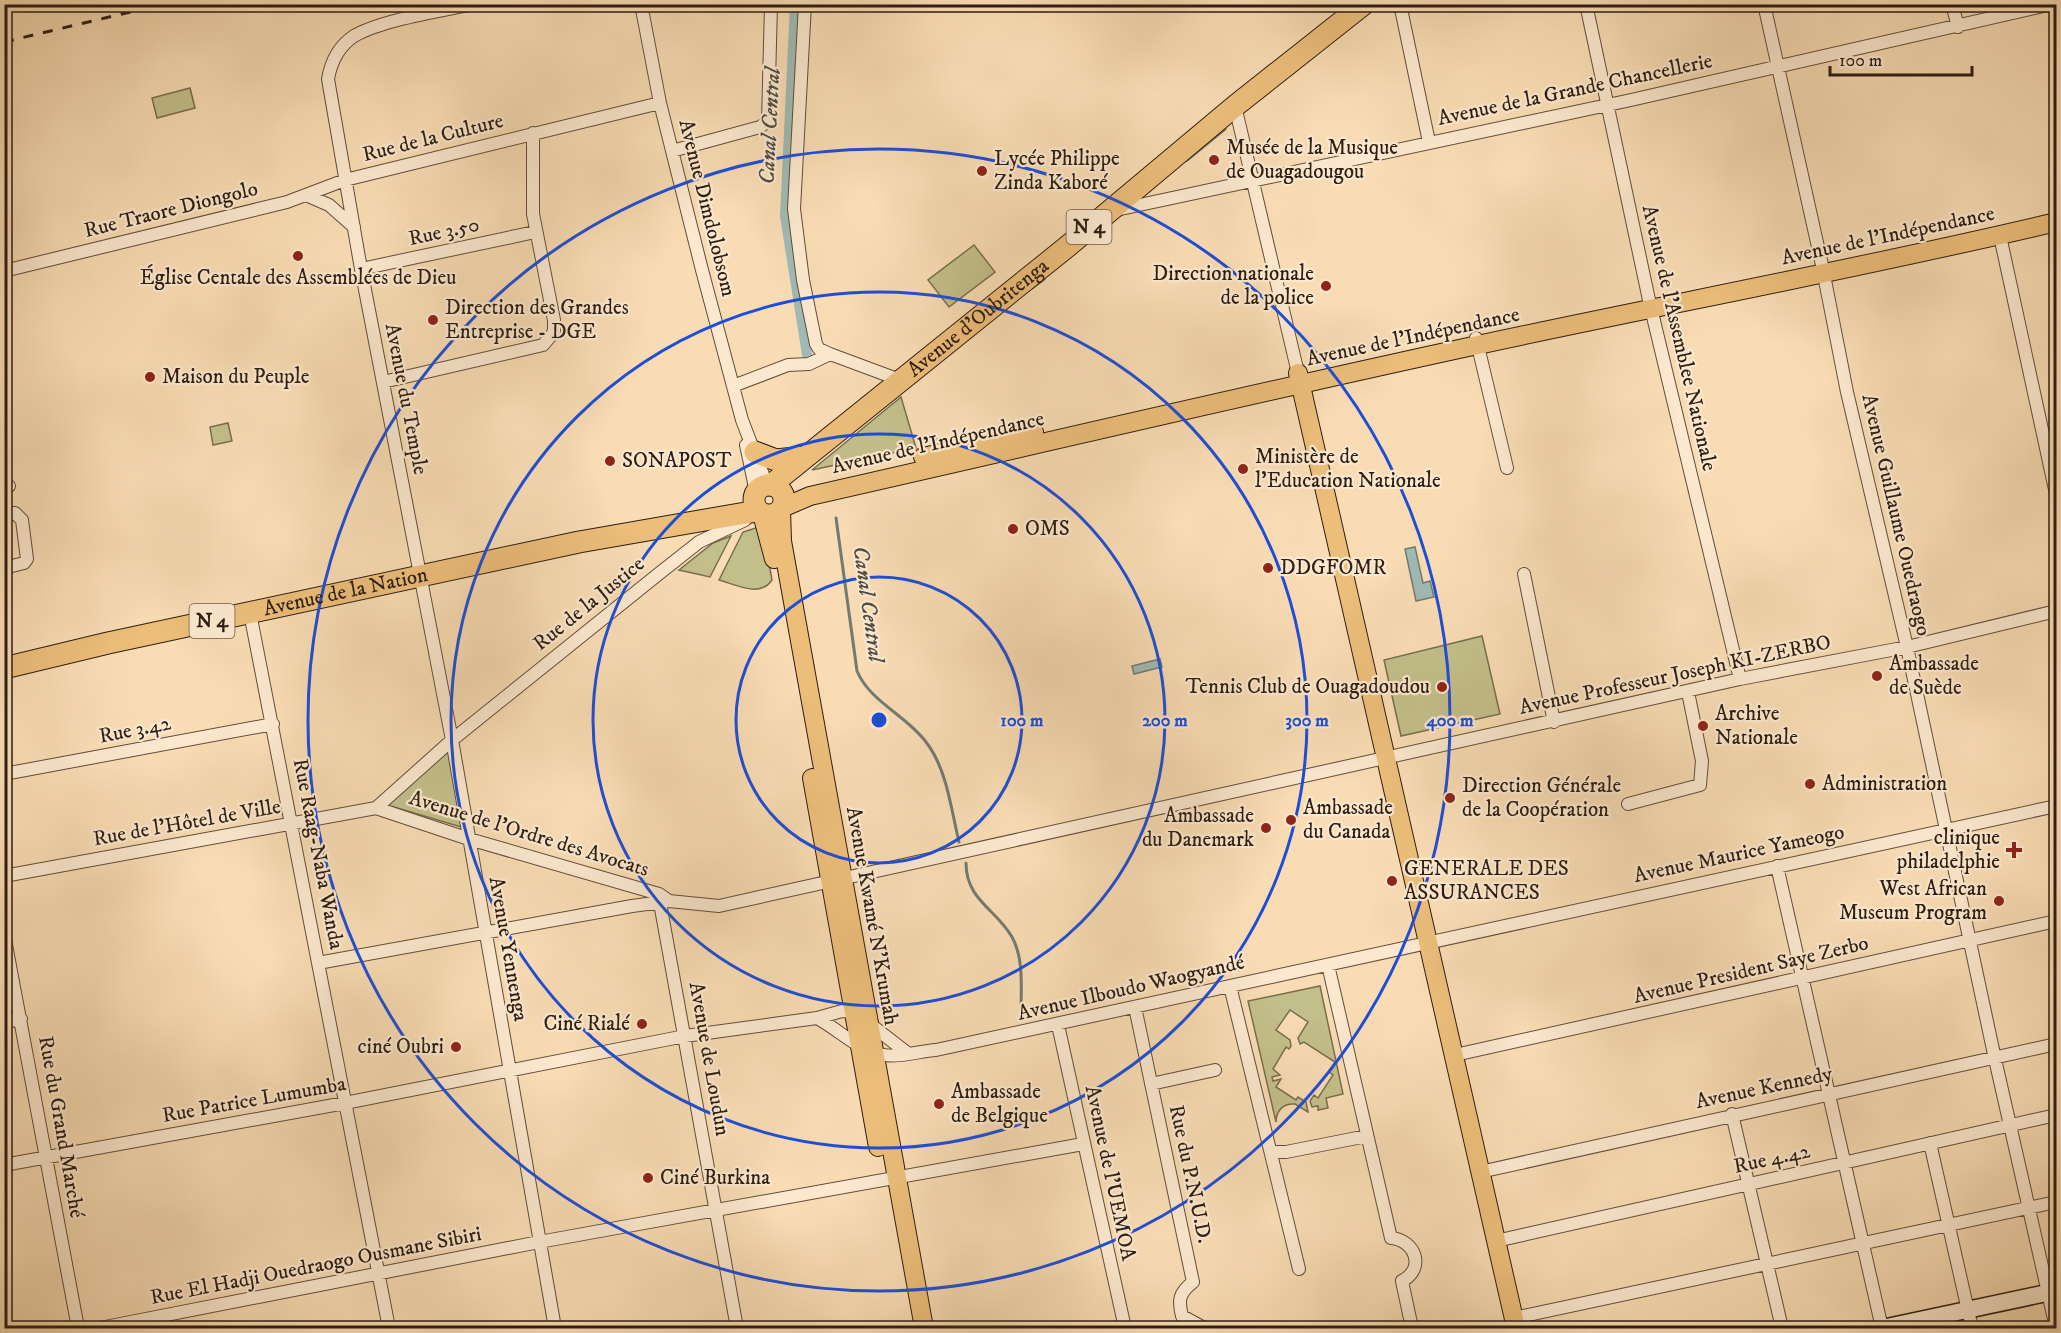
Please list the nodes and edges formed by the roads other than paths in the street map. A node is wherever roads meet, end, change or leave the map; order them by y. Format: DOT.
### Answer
graph roads {
  1 [pos="473,4"];
  2 [pos="771,4"];
  3 [pos="805,4"];
  4 [pos="1364,4"];
  5 [pos="1400,4"];
  6 [pos="1586,4"];
  7 [pos="1764,4"];
  8 [pos="1952,4"];
  9 [pos="2052,4"];
  10 [pos="646,6"];
  11 [pos="1958,27"];
  12 [pos="1779,64"];
  13 [pos="660,103"];
  14 [pos="1606,105"];
  15 [pos="1235,106"];
  16 [pos="533,133"];
  17 [pos="1429,142"];
  18 [pos="672,151"];
  19 [pos="345,180"];
  20 [pos="1254,180"];
  21 [pos="306,195"];
  22 [pos="2056,211"];
  23 [pos="1106,212"];
  24 [pos="2056,222"];
  25 [pos="355,227"];
  26 [pos="535,232"];
  27 [pos="2000,236"];
  28 [pos="1822,268"];
  29 [pos="361,269"];
  30 [pos="4,271"];
  31 [pos="1650,304"];
  32 [pos="1477,341"];
  33 [pos="830,354"];
  34 [pos="1299,379"];
  35 [pos="900,380"];
  36 [pos="383,382"];
  37 [pos="733,386"];
  38 [pos="742,420"];
  39 [pos="755,452"];
  40 [pos="809,454"];
  41 [pos="1507,468"];
  42 [pos="2056,494"];
  43 [pos="768,500"];
  44 [pos="4,514"];
  45 [pos="4,568"];
  46 [pos="1524,573"];
  47 [pos="420,577"];
  48 [pos="2056,611"];
  49 [pos="250,613"];
  50 [pos="1907,647"];
  51 [pos="4,668"];
  52 [pos="1740,679"];
  53 [pos="1688,692"];
  54 [pos="1554,722"];
  55 [pos="273,724"];
  56 [pos="452,740"];
  57 [pos="1388,759"];
  58 [pos="4,774"];
  59 [pos="1628,804"];
  60 [pos="2056,806"];
  61 [pos="376,808"];
  62 [pos="291,824"];
  63 [pos="1945,830"];
  64 [pos="469,838"];
  65 [pos="1777,866"];
  66 [pos="4,876"];
  67 [pos="837,881"];
  68 [pos="665,902"];
  69 [pos="2056,921"];
  70 [pos="4,934"];
  71 [pos="484,935"];
  72 [pos="1969,941"];
  73 [pos="1430,942"];
  74 [pos="318,963"];
  75 [pos="1328,965"];
  76 [pos="1803,979"];
  77 [pos="1230,986"];
  78 [pos="1135,1007"];
  79 [pos="852,1011"];
  80 [pos="817,1018"];
  81 [pos="21,1019"];
  82 [pos="4,1022"];
  83 [pos="868,1023"];
  84 [pos="1058,1025"];
  85 [pos="685,1036"];
  86 [pos="858,1043"];
  87 [pos="2056,1044"];
  88 [pos="906,1052"];
  89 [pos="874,1053"];
  90 [pos="1455,1055"];
  91 [pos="1995,1059"];
  92 [pos="1215,1070"];
  93 [pos="510,1072"];
  94 [pos="1151,1084"];
  95 [pos="1829,1094"];
  96 [pos="345,1103"];
  97 [pos="1732,1114"];
  98 [pos="2056,1115"];
  99 [pos="2012,1124"];
  100 [pos="1367,1136"];
  101 [pos="1930,1143"];
  102 [pos="1083,1144"];
  103 [pos="1272,1152"];
  104 [pos="46,1157"];
  105 [pos="1845,1163"];
  106 [pos="4,1165"];
  107 [pos="1480,1172"];
  108 [pos="890,1180"];
  109 [pos="1750,1184"];
  110 [pos="2056,1202"];
  111 [pos="2030,1208"];
  112 [pos="717,1211"];
  113 [pos="1949,1225"];
  114 [pos="1496,1241"];
  115 [pos="539,1242"];
  116 [pos="1863,1243"];
  117 [pos="1767,1265"];
  118 [pos="1299,1269"];
  119 [pos="379,1273"];
  120 [pos="2051,1292"];
  121 [pos="1967,1310"];
  122 [pos="1515,1323"];
  123 [pos="78,1329"];
  124 [pos="100,1329"];
  125 [pos="389,1329"];
  126 [pos="555,1329"];
  127 [pos="736,1329"];
  128 [pos="912,1329"];
  129 [pos="924,1329"];
  130 [pos="1125,1329"];
  131 [pos="1204,1329"];
  132 [pos="1413,1329"];
  133 [pos="1782,1329"];
  134 [pos="1882,1329"];
  135 [pos="1972,1329"];
  136 [pos="2056,1329"];
  1 -- 19 [label="street, Rue de la Culture"];
  2 -- 18 [label="street"];
  3 -- 33 [label="street"];
  4 -- 15 [label="highway, Avenue d'Oubritenga / N 4"];
  5 -- 17 [label="street"];
  6 -- 14 [label="street, Avenue de l'Assemblee Nationale"];
  7 -- 12 [label="street, Avenue Guillaume Ouedraogo"];
  8 -- 11 [label="street"];
  9 -- 11 [label="street, Avenue de la Grande Chancellerie"];
  10 -- 13 [label="street, Avenue Dimdolobsom"];
  11 -- 12 [label="street, Avenue de la Grande Chancellerie"];
  12 -- 14 [label="street, Avenue de la Grande Chancellerie"];
  12 -- 28 [label="street, Avenue Guillaume Ouedraogo"];
  13 -- 16 [label="street, Rue de la Culture"];
  13 -- 18 [label="street, Avenue Dimdolobsom"];
  14 -- 17 [label="street, Avenue de la Grande Chancellerie"];
  14 -- 31 [label="street, Avenue de l'Assemblee Nationale"];
  15 -- 20 [label="street"];
  15 -- 23 [label="highway, Avenue d'Oubritenga / N 4"];
  16 -- 19 [label="street, Rue de la Culture"];
  16 -- 26 [label="street"];
  17 -- 20 [label="street, Avenue de la Grande Chancellerie"];
  18 -- 37 [label="street, Avenue Dimdolobsom"];
  19 -- 21 [label="street, Rue Traore Diongolo"];
  19 -- 25 [label="street, Avenue du Temple"];
  20 -- 23 [label="street, Avenue de la Grande Chancellerie"];
  20 -- 34 [label="street"];
  21 -- 25 [label="street"];
  21 -- 30 [label="street, Rue Traore Diongolo"];
  22 -- 28 [label="main road, Avenue de l'Indépendance"];
  23 -- 35 [label="highway, Avenue d'Oubritenga / N 4"];
  24 -- 27 [label="main road, Avenue de l'Indépendance"];
  25 -- 29 [label="street, Avenue du Temple"];
  26 -- 29 [label="street, Rue 3.50"];
  26 -- 36 [label="street"];
  27 -- 28 [label="main road, Avenue de l'Indépendance"];
  27 -- 42 [label="street"];
  28 -- 31 [label="main road, Avenue de l'Indépendance"];
  28 -- 50 [label="street, Avenue Guillaume Ouedraogo"];
  29 -- 36 [label="street, Avenue du Temple"];
  31 -- 32 [label="main road, Avenue de l'Indépendance"];
  31 -- 52 [label="street, Avenue de l'Assemblee Nationale"];
  32 -- 34 [label="main road, Avenue de l'Indépendance"];
  32 -- 41 [label="street"];
  33 -- 35 [label="street"];
  33 -- 37 [label="street"];
  34 -- 43 [label="main road, Avenue de l'Indépendance"];
  34 -- 57 [label="main road"];
  35 -- 40 [label="highway, Avenue d'Oubritenga / N 4"];
  36 -- 47 [label="street, Avenue du Temple"];
  37 -- 38 [label="street, Avenue Dimdolobsom"];
  38 -- 39 [label="street, Avenue Dimdolobsom"];
  38 -- 43 [label="street, Avenue Dimdolobsom"];
  39 -- 40 [label="highway"];
  39 -- 43 [label="street, Avenue Dimdolobsom"];
  40 -- 43 [label="highway, Avenue d'Oubritenga / N 4"];
  43 -- 47 [label="highway, Avenue de la Nation / N 4"];
  43 -- 56 [label="street, Rue de la Justice"];
  43 -- 67 [label="main road, Avenue Kwamé N'Krumah"];
  44 -- 45 [label="street"];
  46 -- 54 [label="street"];
  47 -- 49 [label="highway, Avenue de la Nation / N 4"];
  47 -- 56 [label="street, Avenue Yennenga"];
  48 -- 50 [label="street, Avenue Professeur Joseph KI-ZERBO"];
  49 -- 51 [label="highway, Avenue de la Nation / N 4"];
  49 -- 55 [label="street, Rue Raag-Naba Wanda"];
  50 -- 52 [label="street, Avenue Professeur Joseph KI-ZERBO"];
  50 -- 63 [label="street, Avenue Guillaume Ouedraogo"];
  52 -- 53 [label="street, Avenue Professeur Joseph KI-ZERBO"];
  53 -- 54 [label="street, Avenue Professeur Joseph KI-ZERBO"];
  53 -- 59 [label="street"];
  54 -- 57 [label="street, Avenue Professeur Joseph KI-ZERBO"];
  55 -- 58 [label="street, Rue 3.42"];
  55 -- 62 [label="street, Rue Raag-Naba Wanda"];
  56 -- 61 [label="street, Rue de la Justice"];
  56 -- 64 [label="street, Avenue Yennenga"];
  57 -- 67 [label="street, Avenue Professeur Joseph KI-ZERBO"];
  57 -- 73 [label="main road"];
  60 -- 63 [label="street, Avenue Maurice Yameogo"];
  61 -- 62 [label="street, Rue de l'Hôtel de Ville"];
  61 -- 64 [label="street, Avenue de l'Ordre des Avocats"];
  62 -- 66 [label="street, Rue de l'Hôtel de Ville"];
  62 -- 74 [label="street, Rue Raag-Naba Wanda"];
  63 -- 65 [label="street, Avenue Maurice Yameogo"];
  63 -- 72 [label="street, Avenue Guillaume Ouedraogo"];
  64 -- 68 [label="street, Avenue de l'Ordre des Avocats"];
  64 -- 71 [label="street, Avenue Yennenga"];
  65 -- 73 [label="street, Avenue Maurice Yameogo"];
  65 -- 76 [label="street"];
  67 -- 68 [label="street, Avenue Professeur Joseph KI-ZERBO"];
  67 -- 79 [label="main road, Avenue Kwamé N'Krumah"];
  67 -- 83 [label="main road, Avenue Kwamé N'Krumah"];
  68 -- 71 [label="street"];
  68 -- 85 [label="street, Avenue de Loudun"];
  69 -- 72 [label="street, Avenue President Saye Zerbo"];
  70 -- 81 [label="street, Rue du Grand Marché"];
  71 -- 74 [label="street"];
  71 -- 93 [label="street, Avenue Yennenga"];
  72 -- 76 [label="street, Avenue President Saye Zerbo"];
  72 -- 91 [label="street, Avenue Guillaume Ouedraogo"];
  73 -- 75 [label="street, Avenue Ilboudo Waogyandé"];
  73 -- 90 [label="main road"];
  74 -- 96 [label="street, Rue Raag-Naba Wanda"];
  75 -- 77 [label="street, Avenue Ilboudo Waogyandé"];
  75 -- 100 [label="street"];
  76 -- 90 [label="street, Avenue President Saye Zerbo"];
  76 -- 95 [label="street"];
  77 -- 78 [label="street, Avenue Ilboudo Waogyandé"];
  77 -- 103 [label="street"];
  78 -- 84 [label="street, Avenue Ilboudo Waogyandé"];
  78 -- 94 [label="street, Rue du P.N.U.D."];
  79 -- 80 [label="street"];
  79 -- 83 [label="street"];
  79 -- 86 [label="main road, Avenue Kwamé N'Krumah"];
  80 -- 85 [label="street"];
  80 -- 86 [label="street"];
  81 -- 82 [label="street"];
  81 -- 104 [label="street, Rue du Grand Marché"];
  83 -- 88 [label="street"];
  83 -- 89 [label="main road, Avenue Kwamé N'Krumah"];
  84 -- 88 [label="street, Avenue Ilboudo Waogyandé"];
  84 -- 102 [label="street, Avenue de l'UEMOA"];
  85 -- 93 [label="street"];
  85 -- 112 [label="street, Avenue de Loudun"];
  86 -- 89 [label="street"];
  86 -- 108 [label="main road, Avenue Kwamé N'Krumah"];
  87 -- 91 [label="street, Avenue Kennedy"];
  88 -- 89 [label="street, Avenue Ilboudo Waogyandé"];
  89 -- 108 [label="main road, Avenue Kwamé N'Krumah"];
  90 -- 107 [label="main road"];
  91 -- 95 [label="street, Avenue Kennedy"];
  91 -- 99 [label="street, Avenue Guillaume Ouedraogo"];
  92 -- 94 [label="street"];
  93 -- 96 [label="street, Rue Patrice Lumumba"];
  93 -- 115 [label="street, Avenue Yennenga"];
  94 -- 131 [label="street, Rue du P.N.U.D."];
  95 -- 97 [label="street, Avenue Kennedy"];
  95 -- 105 [label="street"];
  96 -- 104 [label="street, Rue Patrice Lumumba"];
  96 -- 119 [label="street, Rue Raag-Naba Wanda"];
  97 -- 107 [label="street, Avenue Kennedy"];
  97 -- 109 [label="street"];
  98 -- 99 [label="street, Rue 4.42"];
  99 -- 101 [label="street, Rue 4.42"];
  99 -- 111 [label="street, Avenue Guillaume Ouedraogo"];
  100 -- 103 [label="street"];
  100 -- 132 [label="street"];
  101 -- 105 [label="street, Rue 4.42"];
  101 -- 113 [label="street"];
  102 -- 108 [label="street, Rue El Hadji Ouedraogo Ousmane Sibiri"];
  102 -- 130 [label="street, Avenue de l'UEMOA"];
  103 -- 118 [label="street"];
  104 -- 106 [label="street, Rue Patrice Lumumba"];
  104 -- 123 [label="street, Rue du Grand Marché"];
  105 -- 109 [label="street, Rue 4.42"];
  105 -- 116 [label="street"];
  107 -- 114 [label="main road"];
  108 -- 112 [label="street, Rue El Hadji Ouedraogo Ousmane Sibiri"];
  108 -- 128 [label="main road, Avenue Kwamé N'Krumah"];
  108 -- 129 [label="main road, Avenue Kwamé N'Krumah"];
  109 -- 114 [label="street, Rue 4.42"];
  109 -- 117 [label="street"];
  110 -- 111 [label="street"];
  111 -- 113 [label="street"];
  111 -- 120 [label="street, Avenue Guillaume Ouedraogo"];
  112 -- 115 [label="street, Rue El Hadji Ouedraogo Ousmane Sibiri"];
  112 -- 127 [label="street, Avenue de Loudun"];
  113 -- 116 [label="street"];
  113 -- 121 [label="street"];
  114 -- 122 [label="main road"];
  115 -- 119 [label="street, Rue El Hadji Ouedraogo Ousmane Sibiri"];
  115 -- 126 [label="street, Avenue Yennenga"];
  116 -- 117 [label="street"];
  116 -- 134 [label="street"];
  117 -- 122 [label="street"];
  117 -- 133 [label="street"];
  119 -- 124 [label="street, Rue El Hadji Ouedraogo Ousmane Sibiri"];
  119 -- 125 [label="street, Rue Raag-Naba Wanda"];
  120 -- 121 [label="main road"];
  120 -- 136 [label="street, Avenue Guillaume Ouedraogo"];
  121 -- 134 [label="main road"];
  121 -- 135 [label="street"];
}
